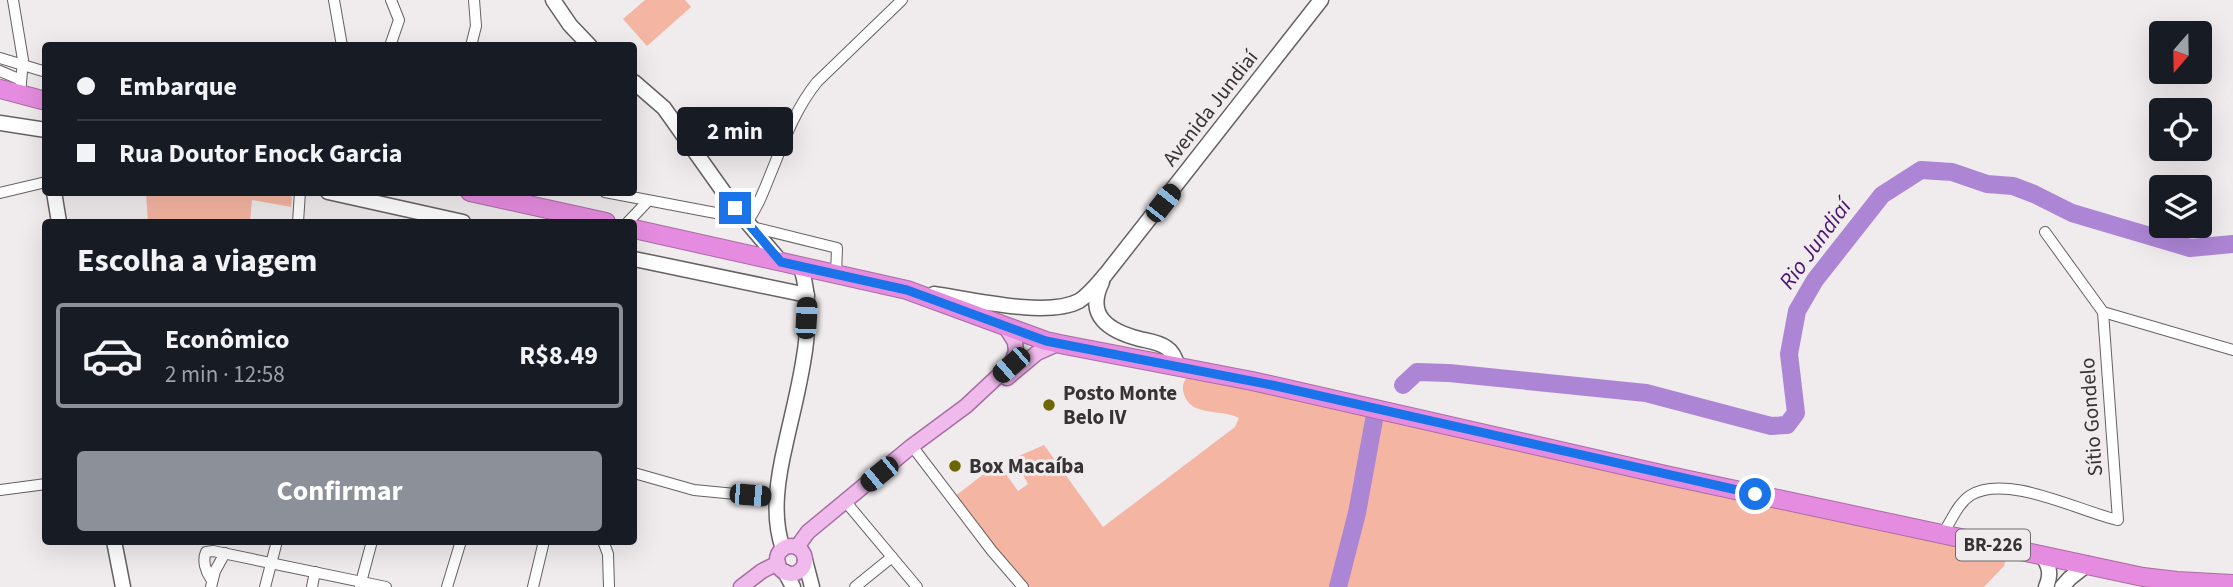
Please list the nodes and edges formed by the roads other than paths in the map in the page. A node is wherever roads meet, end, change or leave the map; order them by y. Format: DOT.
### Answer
graph roads {
  1 [pos="13,0"];
  2 [pos="334,0"];
  3 [pos="391,0"];
  4 [pos="474,0"];
  5 [pos="553,0"];
  6 [pos="902,0"];
  7 [pos="1321,0"];
  8 [pos="341,42"];
  9 [pos="392,42"];
  10 [pos="472,42"];
  11 [pos="586,42"];
  12 [pos="0,58"];
  13 [pos="22,65"];
  14 [pos="0,71"];
  15 [pos="42,71"];
  16 [pos="637,85"];
  17 [pos="20,87"];
  18 [pos="0,89"];
  19 [pos="42,99"];
  20 [pos="0,123"];
  21 [pos="42,134"];
  22 [pos="42,183"];
  23 [pos="0,193"];
  24 [pos="55,196"];
  25 [pos="300,196"];
  26 [pos="342,196"];
  27 [pos="505,196"];
  28 [pos="624,196"];
  29 [pos="523,198"];
  30 [pos="648,201"];
  31 [pos="735,208"];
  32 [pos="421,218"];
  33 [pos="58,219"];
  34 [pos="298,219"];
  35 [pos="596,219"];
  36 [pos="631,219"];
  37 [pos="749,225"];
  38 [pos="637,230"];
  39 [pos="2045,232"];
  40 [pos="637,260"];
  41 [pos="781,262"];
  42 [pos="801,267"];
  43 [pos="1106,274"];
  44 [pos="836,275"];
  45 [pos="907,290"];
  46 [pos="807,295"];
  47 [pos="2104,312"];
  48 [pos="1005,326"];
  49 [pos="1057,344"];
  50 [pos="2233,350"];
  51 [pos="1178,366"];
  52 [pos="984,392"];
  53 [pos="912,446"];
  54 [pos="637,474"];
  55 [pos="42,485"];
  56 [pos="0,490"];
  57 [pos="777,498"];
  58 [pos="845,500"];
  59 [pos="1943,534"];
  60 [pos="115,545"];
  61 [pos="276,545"];
  62 [pos="371,545"];
  63 [pos="460,545"];
  64 [pos="543,545"];
  65 [pos="605,545"];
  66 [pos="795,552"];
  67 [pos="227,553"];
  68 [pos="2041,554"];
  69 [pos="892,557"];
  70 [pos="271,562"];
  71 [pos="2088,564"];
  72 [pos="782,568"];
  73 [pos="316,572"];
  74 [pos="211,583"];
  75 [pos="360,584"];
  76 [pos="2233,584"];
  77 [pos="536,585"];
  78 [pos="123,587"];
  79 [pos="265,587"];
  80 [pos="312,587"];
  81 [pos="386,587"];
  82 [pos="447,587"];
  83 [pos="609,587"];
  84 [pos="741,587"];
  85 [pos="793,587"];
  86 [pos="812,587"];
  87 [pos="855,587"];
  88 [pos="917,587"];
  89 [pos="1023,587"];
  90 [pos="2046,587"];
  91 [pos="2062,587"];
  1 -- 13 [label="street"];
  2 -- 8 [label="street"];
  3 -- 9 [label="street"];
  4 -- 10 [label="street"];
  5 -- 11 [label="street"];
  6 -- 37 [label="street"];
  7 -- 43 [label="street, Avenida Jundiaí"];
  12 -- 13 [label="street"];
  13 -- 15 [label="street"];
  13 -- 17 [label="street"];
  14 -- 17 [label="street"];
  16 -- 31 [label="street"];
  17 -- 18 [label="highway"];
  17 -- 19 [label="highway"];
  20 -- 21 [label="street"];
  22 -- 23 [label="street"];
  24 -- 33 [label="street"];
  25 -- 34 [label="street"];
  26 -- 32 [label="street"];
  27 -- 29 [label="highway"];
  28 -- 30 [label="street"];
  29 -- 35 [label="highway"];
  30 -- 31 [label="street"];
  30 -- 36 [label="street"];
  31 -- 37 [label="street"];
  37 -- 41 [label="street"];
  37 -- 44 [label="street"];
  38 -- 41 [label="highway, BR-226"];
  39 -- 47 [label="street"];
  40 -- 46 [label="street"];
  41 -- 42 [label="highway, BR-226"];
  42 -- 44 [label="highway, BR-226"];
  42 -- 46 [label="street"];
  43 -- 45 [label="street, Avenida Jundiaí"];
  43 -- 51 [label="street, Avenida Jundiaí"];
  44 -- 45 [label="highway, BR-226"];
  45 -- 48 [label="highway, BR-226"];
  46 -- 57 [label="street"];
  47 -- 50 [label="street"];
  47 -- 59 [label="street, Sítio Gondelo"];
  48 -- 49 [label="highway, BR-226"];
  48 -- 52 [label="main road"];
  49 -- 51 [label="highway, BR-226"];
  49 -- 52 [label="main road"];
  51 -- 59 [label="highway, BR-226"];
  52 -- 53 [label="main road"];
  53 -- 58 [label="main road"];
  53 -- 89 [label="street"];
  54 -- 57 [label="street"];
  55 -- 56 [label="street"];
  57 -- 66 [label="street"];
  58 -- 66 [label="main road"];
  58 -- 69 [label="street"];
  59 -- 68 [label="highway, BR-226"];
  60 -- 78 [label="street"];
  61 -- 70 [label="street"];
  62 -- 75 [label="street"];
  63 -- 82 [label="street"];
  64 -- 77 [label="street"];
  65 -- 83 [label="street"];
  66 -- 72 [label="main road"];
  66 -- 72 [label="main road"];
  66 -- 86 [label="street"];
  67 -- 70 [label="street"];
  67 -- 74 [label="street"];
  67 -- 74 [label="street"];
  68 -- 71 [label="highway, BR-226"];
  68 -- 90 [label="street"];
  69 -- 87 [label="street"];
  69 -- 88 [label="street"];
  70 -- 73 [label="street"];
  70 -- 79 [label="street"];
  71 -- 76 [label="highway, BR-226"];
  71 -- 91 [label="street"];
  72 -- 84 [label="main road"];
  72 -- 85 [label="street"];
  73 -- 75 [label="street"];
  73 -- 80 [label="street"];
  75 -- 81 [label="street"];
}
